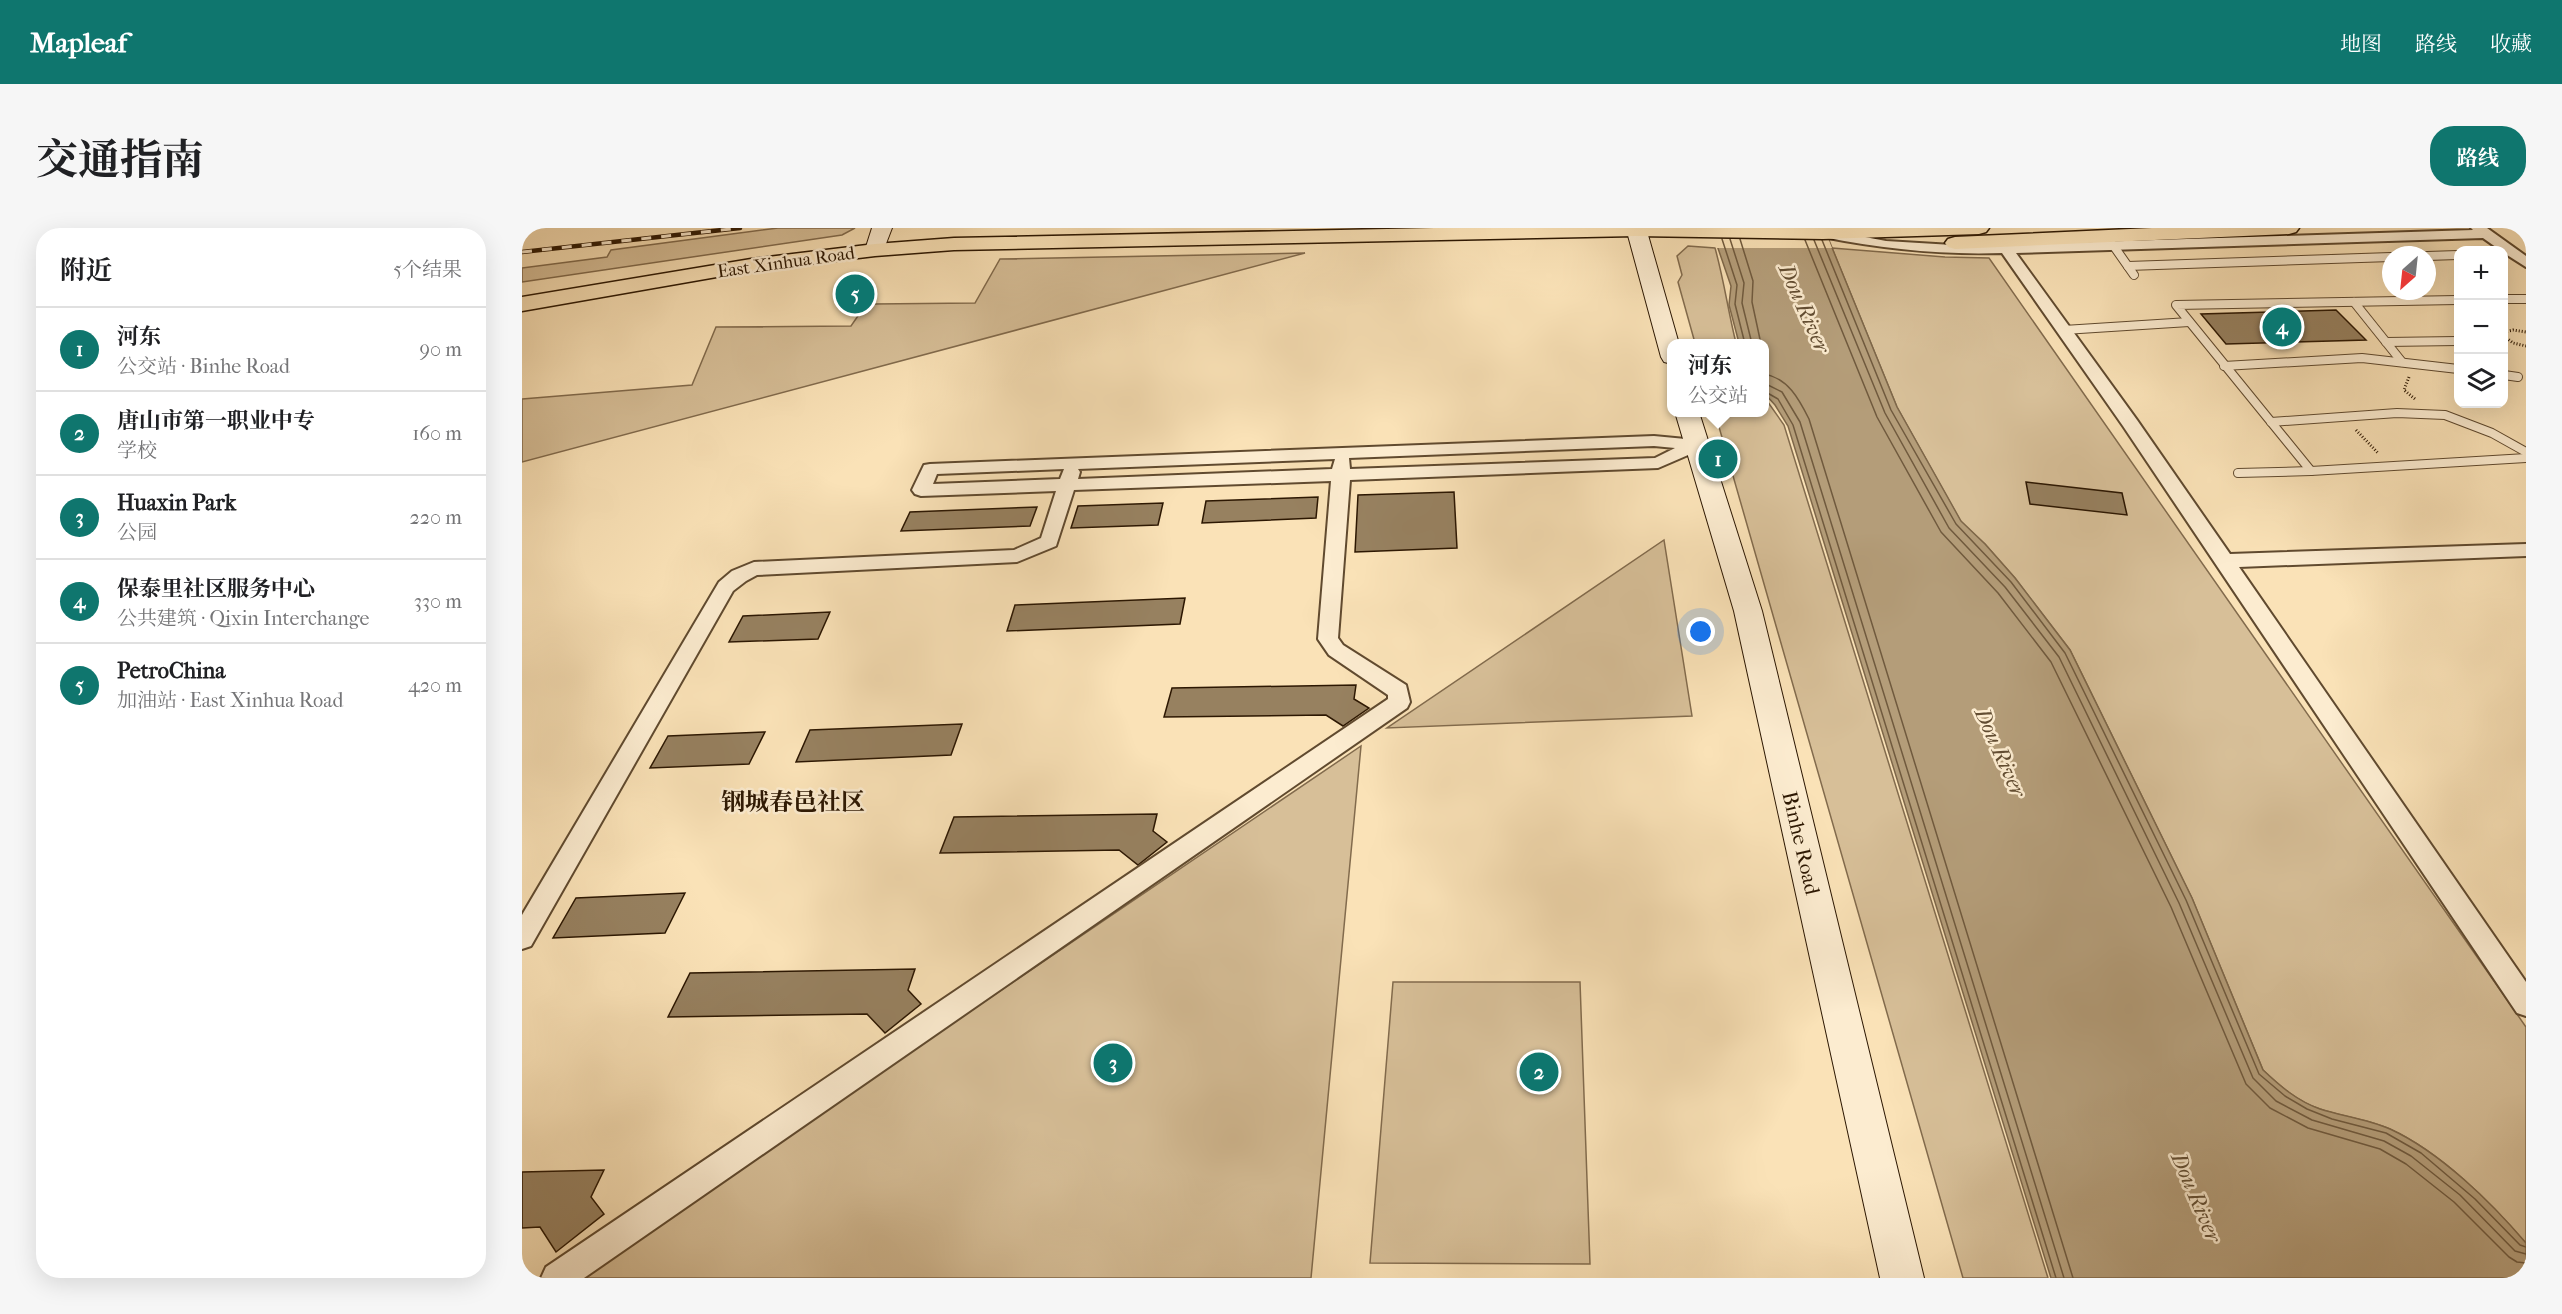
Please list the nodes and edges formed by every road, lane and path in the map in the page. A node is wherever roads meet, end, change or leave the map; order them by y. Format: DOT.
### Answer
graph roads {
  1 [pos="1327,228"];
  2 [pos="1979,228"];
  3 [pos="2289,228"];
  4 [pos="1636,229"];
  5 [pos="2481,231"];
  6 [pos="1823,233"];
  7 [pos="1951,236"];
  8 [pos="878,240"];
  9 [pos="2113,245"];
  10 [pos="2499,246"];
  11 [pos="2006,249"];
  12 [pos="2508,254"];
  13 [pos="2454,255"];
  14 [pos="2436,256"];
  15 [pos="2382,257"];
  16 [pos="2526,263"];
  17 [pos="2128,266"];
  18 [pos="2134,275"];
  19 [pos="522,297"];
  20 [pos="2508,299"];
  21 [pos="2526,299"];
  22 [pos="2454,300"];
  23 [pos="2355,302"];
  24 [pos="522,304"];
  25 [pos="2189,322"];
  26 [pos="2064,330"];
  27 [pos="2508,331"];
  28 [pos="2526,332"];
  29 [pos="2508,339"];
  30 [pos="2454,341"];
  31 [pos="1667,342"];
  32 [pos="2386,342"];
  33 [pos="2508,342"];
  34 [pos="2513,343"];
  35 [pos="2526,346"];
  36 [pos="2402,362"];
  37 [pos="2224,366"];
  38 [pos="2429,366"];
  39 [pos="2454,369"];
  40 [pos="2508,375"];
  41 [pos="2518,376"];
  42 [pos="2434,415"];
  43 [pos="1688,417"];
  44 [pos="2342,417"];
  45 [pos="2271,422"];
  46 [pos="1696,445"];
  47 [pos="2526,452"];
  48 [pos="2526,458"];
  49 [pos="1074,463"];
  50 [pos="1342,464"];
  51 [pos="2391,466"];
  52 [pos="2311,471"];
  53 [pos="2238,473"];
  54 [pos="1068,485"];
  55 [pos="2526,550"];
  56 [pos="2223,561"];
  57 [pos="522,938"];
  58 [pos="2526,1004"];
  59 [pos="557,1278"];
  60 [pos="1902,1278"];
  1 -- 8 [label="main road, East Xinhua Road"];
  2 -- 7 [label="main road"];
  3 -- 7 [label="main road"];
  4 -- 6 [label="main road, East Xinhua Road"];
  4 -- 8 [label="main road, East Xinhua Road"];
  4 -- 31 [label="main road"];
  5 -- 9 [label="street"];
  5 -- 10 [label="street"];
  6 -- 7 [label="main road"];
  6 -- 11 [label="street"];
  8 -- 19 [label="main road, East Xinhua Road"];
  8 -- 24 [label="main road, East Xinhua Road"];
  9 -- 11 [label="street"];
  9 -- 17 [label="lane"];
  11 -- 26 [label="street"];
  12 -- 16 [label="street"];
  13 -- 14 [label="lane"];
  15 -- 17 [label="lane"];
  17 -- 18 [label="lane"];
  20 -- 21 [label="lane"];
  22 -- 23 [label="lane"];
  23 -- 25 [label="lane"];
  23 -- 32 [label="lane"];
  25 -- 26 [label="lane"];
  25 -- 37 [label="lane"];
  26 -- 56 [label="street"];
  27 -- 28 [label="path"];
  29 -- 34 [label="path"];
  30 -- 32 [label="lane"];
  32 -- 36 [label="lane"];
  33 -- 34 [label="path"];
  34 -- 35 [label="path"];
  36 -- 37 [label="lane"];
  36 -- 38 [label="lane"];
  37 -- 45 [label="lane"];
  38 -- 39 [label="lane"];
  38 -- 42 [label="path"];
  40 -- 41 [label="lane"];
  42 -- 44 [label="lane"];
  42 -- 47 [label="lane"];
  43 -- 46 [label="main road, Binhe Road"];
  44 -- 45 [label="lane"];
  44 -- 51 [label="path"];
  45 -- 52 [label="lane"];
  46 -- 50 [label="street"];
  46 -- 60 [label="main road, Binhe Road"];
  48 -- 51 [label="lane"];
  49 -- 50 [label="street"];
  49 -- 54 [label="street"];
  49 -- 54 [label="street"];
  50 -- 54 [label="street"];
  50 -- 59 [label="street"];
  51 -- 52 [label="lane"];
  52 -- 53 [label="lane"];
  54 -- 57 [label="street"];
  55 -- 56 [label="street"];
  56 -- 58 [label="street"];
}
